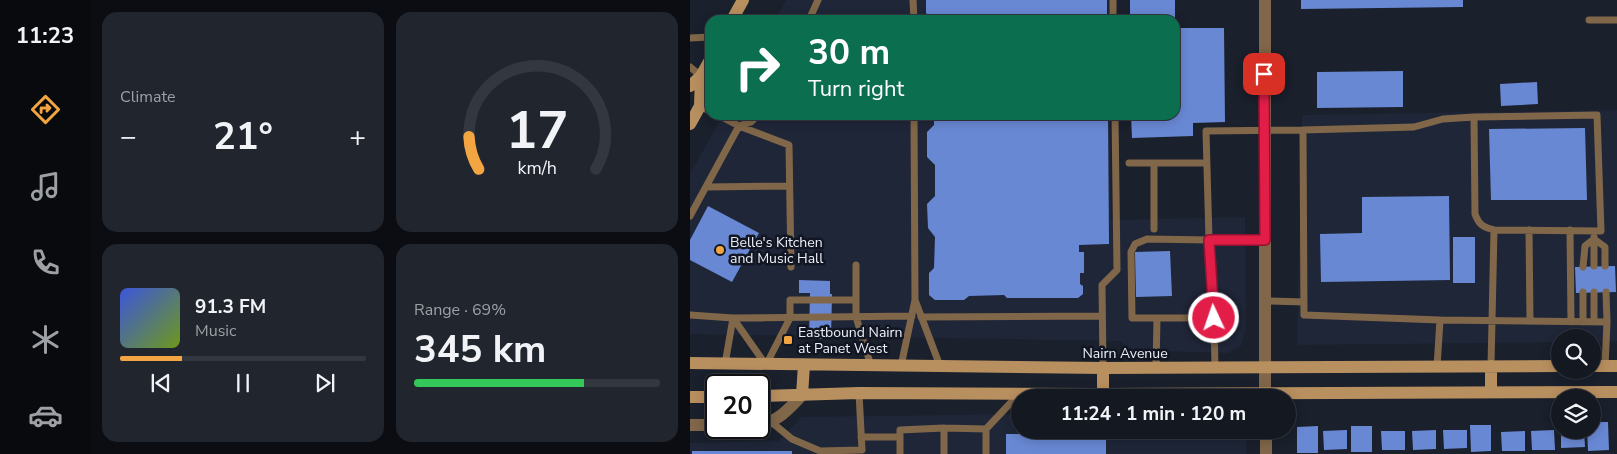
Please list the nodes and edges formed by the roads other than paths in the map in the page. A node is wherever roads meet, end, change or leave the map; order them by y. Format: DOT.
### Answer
graph roads {
  1 [pos="743,0"];
  2 [pos="818,0"];
  3 [pos="913,0"];
  4 [pos="1113,0"];
  5 [pos="1265,0"];
  6 [pos="735,15"];
  7 [pos="811,15"];
  8 [pos="914,15"];
  9 [pos="1113,15"];
  10 [pos="1589,20"];
  11 [pos="1617,20"];
  12 [pos="705,37"];
  13 [pos="690,38"];
  14 [pos="690,67"];
  15 [pos="705,69"];
  16 [pos="701,76"];
  17 [pos="690,86"];
  18 [pos="705,109"];
  19 [pos="1474,116"];
  20 [pos="728,120"];
  21 [pos="752,120"];
  22 [pos="914,120"];
  23 [pos="1114,120"];
  24 [pos="690,124"];
  25 [pos="739,126"];
  26 [pos="1264,130"];
  27 [pos="1303,130"];
  28 [pos="1129,163"];
  29 [pos="1154,163"];
  30 [pos="1206,163"];
  31 [pos="790,186"];
  32 [pos="706,187"];
  33 [pos="690,216"];
  34 [pos="1154,230"];
  35 [pos="1494,230"];
  36 [pos="1529,230"];
  37 [pos="1570,230"];
  38 [pos="1594,230"];
  39 [pos="1594,239"];
  40 [pos="1209,240"];
  41 [pos="1265,240"];
  42 [pos="856,265"];
  43 [pos="1594,266"];
  44 [pos="1605,266"];
  45 [pos="791,267"];
  46 [pos="1583,267"];
  47 [pos="1583,292"];
  48 [pos="1594,292"];
  49 [pos="1606,292"];
  50 [pos="856,300"];
  51 [pos="915,300"];
  52 [pos="1266,302"];
  53 [pos="1304,302"];
  54 [pos="690,315"];
  55 [pos="912,316"];
  56 [pos="1102,316"];
  57 [pos="856,317"];
  58 [pos="921,317"];
  59 [pos="733,318"];
  60 [pos="790,318"];
  61 [pos="1157,318"];
  62 [pos="1214,318"];
  63 [pos="1440,320"];
  64 [pos="1491,321"];
  65 [pos="1530,321"];
  66 [pos="1571,322"];
  67 [pos="1583,322"];
  68 [pos="1594,322"];
  69 [pos="1607,322"];
  70 [pos="690,356"];
  71 [pos="690,363"];
  72 [pos="725,364"];
  73 [pos="766,365"];
  74 [pos="804,365"];
  75 [pos="871,366"];
  76 [pos="901,366"];
  77 [pos="940,366"];
  78 [pos="1491,366"];
  79 [pos="1551,366"];
  80 [pos="1605,366"];
  81 [pos="1437,367"];
  82 [pos="1104,368"];
  83 [pos="1156,368"];
  84 [pos="1215,368"];
  85 [pos="1266,368"];
  86 [pos="1103,389"];
  87 [pos="1265,389"];
  88 [pos="859,392"];
  89 [pos="1491,392"];
  90 [pos="1617,392"];
  91 [pos="1011,394"];
  92 [pos="802,395"];
  93 [pos="1296,395"];
  94 [pos="770,396"];
  95 [pos="690,397"];
  96 [pos="705,397"];
  97 [pos="1011,402"];
  98 [pos="770,420"];
  99 [pos="690,425"];
  100 [pos="705,425"];
  101 [pos="770,426"];
  102 [pos="944,428"];
  103 [pos="986,428"];
  104 [pos="861,437"];
  105 [pos="900,437"];
  106 [pos="1266,439"];
  107 [pos="862,452"];
  108 [pos="900,454"];
  109 [pos="944,454"];
  110 [pos="986,454"];
  111 [pos="1266,454"];
  1 -- 6 [label="main road"];
  2 -- 7 [label="lane"];
  3 -- 8 [label="lane"];
  4 -- 9 [label="lane"];
  5 -- 26 [label="street"];
  10 -- 11 [label="lane"];
  12 -- 13 [label="lane"];
  14 -- 16 [label="lane"];
  15 -- 16 [label="main road"];
  16 -- 17 [label="main road"];
  16 -- 18 [label="main road"];
  18 -- 24 [label="main road"];
  19 -- 27 [label="lane"];
  19 -- 35 [label="lane"];
  19 -- 38 [label="lane"];
  20 -- 25 [label="lane"];
  21 -- 25 [label="lane"];
  22 -- 51 [label="lane"];
  23 -- 56 [label="lane"];
  25 -- 31 [label="lane"];
  25 -- 32 [label="lane"];
  26 -- 27 [label="lane"];
  26 -- 30 [label="lane"];
  26 -- 41 [label="street"];
  27 -- 53 [label="lane"];
  28 -- 29 [label="lane"];
  29 -- 30 [label="lane"];
  29 -- 34 [label="lane"];
  30 -- 40 [label="lane"];
  31 -- 32 [label="lane"];
  31 -- 45 [label="lane"];
  32 -- 33 [label="lane"];
  35 -- 36 [label="lane"];
  35 -- 64 [label="lane"];
  36 -- 37 [label="lane"];
  36 -- 65 [label="lane"];
  37 -- 38 [label="lane"];
  37 -- 66 [label="lane"];
  38 -- 39 [label="lane"];
  39 -- 43 [label="lane"];
  39 -- 44 [label="lane"];
  39 -- 46 [label="lane"];
  40 -- 41 [label="lane"];
  40 -- 61 [label="lane"];
  40 -- 62 [label="lane"];
  41 -- 52 [label="street"];
  42 -- 50 [label="lane"];
  47 -- 67 [label="lane"];
  48 -- 68 [label="lane"];
  49 -- 69 [label="lane"];
  50 -- 57 [label="lane"];
  50 -- 60 [label="lane"];
  51 -- 55 [label="lane"];
  51 -- 58 [label="lane"];
  52 -- 53 [label="lane"];
  52 -- 85 [label="street"];
  53 -- 63 [label="lane"];
  54 -- 59 [label="lane"];
  55 -- 57 [label="lane"];
  55 -- 76 [label="lane"];
  56 -- 58 [label="lane"];
  56 -- 82 [label="lane"];
  57 -- 60 [label="lane"];
  57 -- 75 [label="lane"];
  58 -- 77 [label="lane"];
  59 -- 60 [label="lane"];
  59 -- 72 [label="lane"];
  59 -- 73 [label="lane"];
  60 -- 73 [label="lane"];
  61 -- 62 [label="lane"];
  61 -- 83 [label="lane"];
  62 -- 84 [label="lane"];
  63 -- 64 [label="lane"];
  63 -- 81 [label="lane"];
  64 -- 65 [label="lane"];
  64 -- 78 [label="lane"];
  65 -- 66 [label="lane"];
  66 -- 67 [label="lane"];
  67 -- 68 [label="lane"];
  68 -- 69 [label="lane"];
  69 -- 80 [label="lane"];
  70 -- 72 [label="main road"];
  71 -- 72 [label="main road, Nairn Avenue"];
  72 -- 73 [label="main road, Nairn Avenue"];
  73 -- 74 [label="main road, Nairn Avenue"];
  74 -- 75 [label="main road, Nairn Avenue"];
  74 -- 92 [label="main road"];
  75 -- 76 [label="main road, Nairn Avenue"];
  76 -- 77 [label="main road, Nairn Avenue"];
  77 -- 82 [label="main road, Nairn Avenue"];
  78 -- 79 [label="main road, Nairn Avenue"];
  78 -- 81 [label="main road, Nairn Avenue"];
  78 -- 89 [label="main road"];
  81 -- 85 [label="main road, Nairn Avenue"];
  82 -- 83 [label="main road, Nairn Avenue"];
  82 -- 86 [label="main road"];
  83 -- 84 [label="main road, Nairn Avenue"];
  84 -- 85 [label="main road, Nairn Avenue"];
  85 -- 87 [label="street"];
  88 -- 91 [label="main road"];
  88 -- 92 [label="main road"];
  88 -- 104 [label="lane"];
  89 -- 90 [label="main road"];
  89 -- 93 [label="main road"];
  92 -- 94 [label="main road"];
  92 -- 98 [label="street"];
  95 -- 96 [label="main road"];
  97 -- 103 [label="lane"];
  99 -- 100 [label="street"];
  101 -- 107 [label="lane"];
  102 -- 103 [label="lane"];
  102 -- 105 [label="lane"];
  102 -- 109 [label="lane"];
  103 -- 110 [label="lane"];
  104 -- 105 [label="lane"];
  104 -- 107 [label="lane"];
  105 -- 108 [label="lane"];
  106 -- 111 [label="street"];
}
